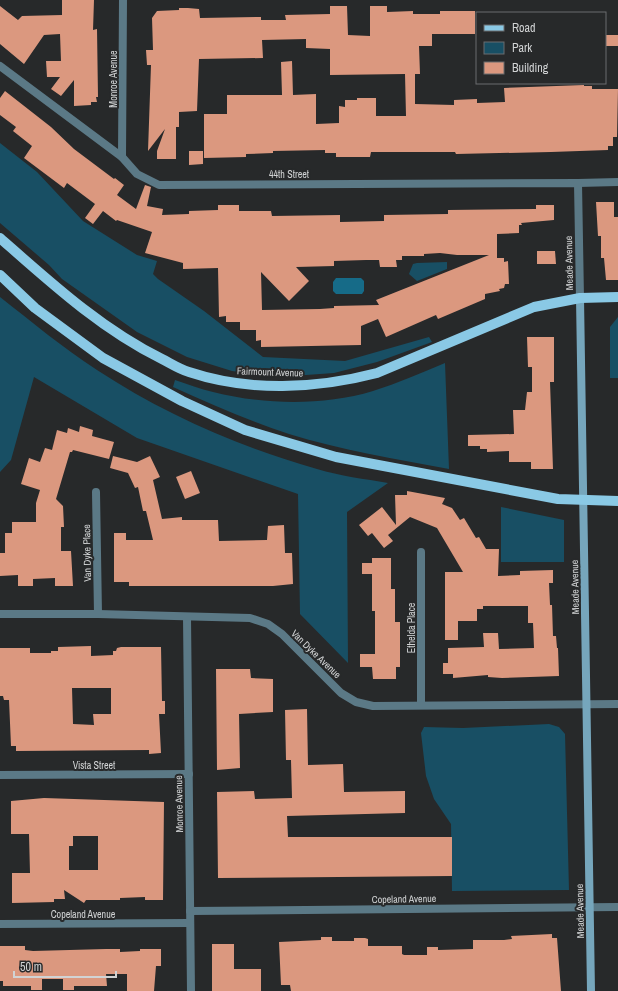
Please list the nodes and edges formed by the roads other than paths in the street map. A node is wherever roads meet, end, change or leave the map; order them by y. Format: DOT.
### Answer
graph roads {
  1 [pos="123,0"];
  2 [pos="0,66"];
  3 [pos="122,157"];
  4 [pos="618,182"];
  5 [pos="578,183"];
  6 [pos="0,238"];
  7 [pos="0,275"];
  8 [pos="618,297"];
  9 [pos="580,298"];
  10 [pos="96,492"];
  11 [pos="583,501"];
  12 [pos="618,501"];
  13 [pos="421,552"];
  14 [pos="0,614"];
  15 [pos="98,614"];
  16 [pos="187,617"];
  17 [pos="422,704"];
  18 [pos="587,704"];
  19 [pos="618,704"];
  20 [pos="189,774"];
  21 [pos="0,775"];
  22 [pos="618,907"];
  23 [pos="590,908"];
  24 [pos="190,911"];
  25 [pos="190,923"];
  26 [pos="0,924"];
  27 [pos="191,991"];
  28 [pos="591,991"];
  1 -- 3 [label="street, Monroe Avenue"];
  2 -- 3 [label="street, 44th Street"];
  3 -- 5 [label="street, 44th Street"];
  4 -- 5 [label="street, 44th Street"];
  5 -- 9 [label="street, Meade Avenue"];
  6 -- 9 [label="main road, Fairmount Avenue"];
  7 -- 11 [label="main road"];
  8 -- 9 [label="main road, Fairmount Avenue"];
  9 -- 11 [label="main road, Meade Avenue"];
  10 -- 15 [label="street, Van Dyke Place"];
  11 -- 12 [label="main road"];
  11 -- 18 [label="main road, Meade Avenue"];
  13 -- 17 [label="street, Ethelda Place"];
  14 -- 15 [label="street, Van Dyke Avenue"];
  15 -- 16 [label="street, Van Dyke Avenue"];
  16 -- 17 [label="street, Van Dyke Avenue"];
  16 -- 20 [label="street, Monroe Avenue"];
  17 -- 18 [label="street, Van Dyke Avenue"];
  18 -- 19 [label="street, Van Dyke Avenue"];
  18 -- 23 [label="main road, Meade Avenue"];
  20 -- 21 [label="street, Vista Street"];
  20 -- 24 [label="street, Monroe Avenue"];
  22 -- 23 [label="street, Copeland Avenue"];
  23 -- 24 [label="street, Copeland Avenue"];
  23 -- 28 [label="main road, Meade Avenue"];
  24 -- 25 [label="street, Monroe Avenue"];
  25 -- 26 [label="street, Copeland Avenue"];
  25 -- 27 [label="street, Monroe Avenue"];
}
